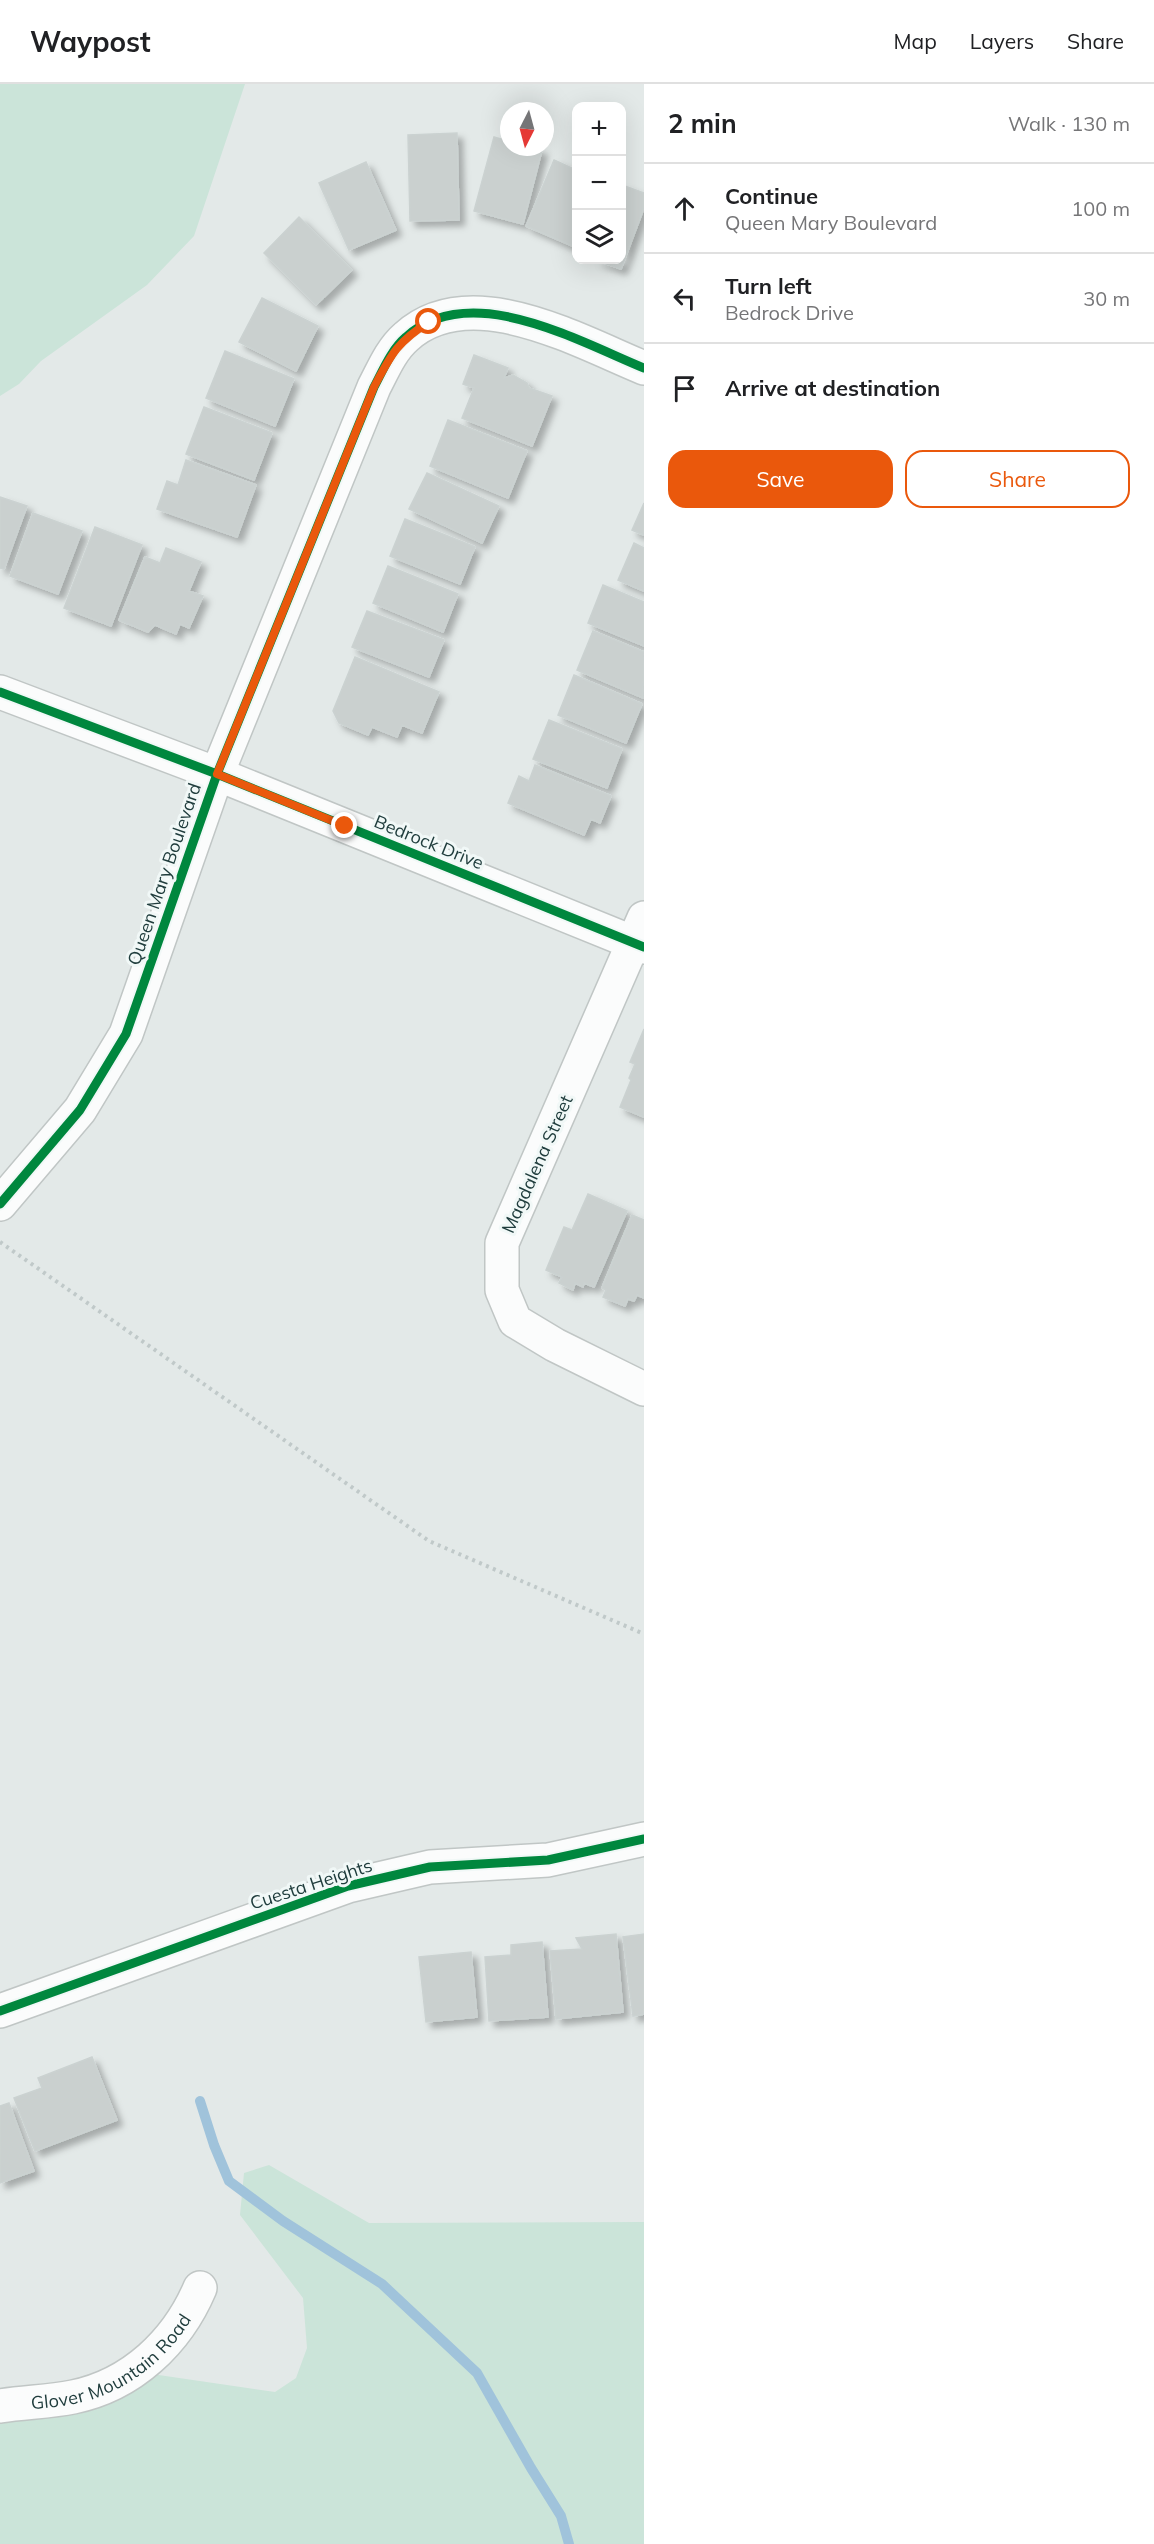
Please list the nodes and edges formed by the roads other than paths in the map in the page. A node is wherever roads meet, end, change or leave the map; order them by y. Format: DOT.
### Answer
graph roads {
  1 [pos="644,368"];
  2 [pos="0,692"];
  3 [pos="217,774"];
  4 [pos="640,936"];
  5 [pos="0,1204"];
  6 [pos="644,1389"];
  7 [pos="644,1839"];
  8 [pos="0,2011"];
  9 [pos="200,2288"];
  10 [pos="0,2406"];
  1 -- 3 [label="street, Queen Mary Boulevard"];
  2 -- 3 [label="street, Bedrock Drive"];
  3 -- 4 [label="street, Bedrock Drive"];
  3 -- 5 [label="street, Queen Mary Boulevard"];
  4 -- 6 [label="street, Magdalena Street"];
  7 -- 8 [label="street, Cuesta Heights"];
  9 -- 10 [label="street, Glover Mountain Road"];
}
